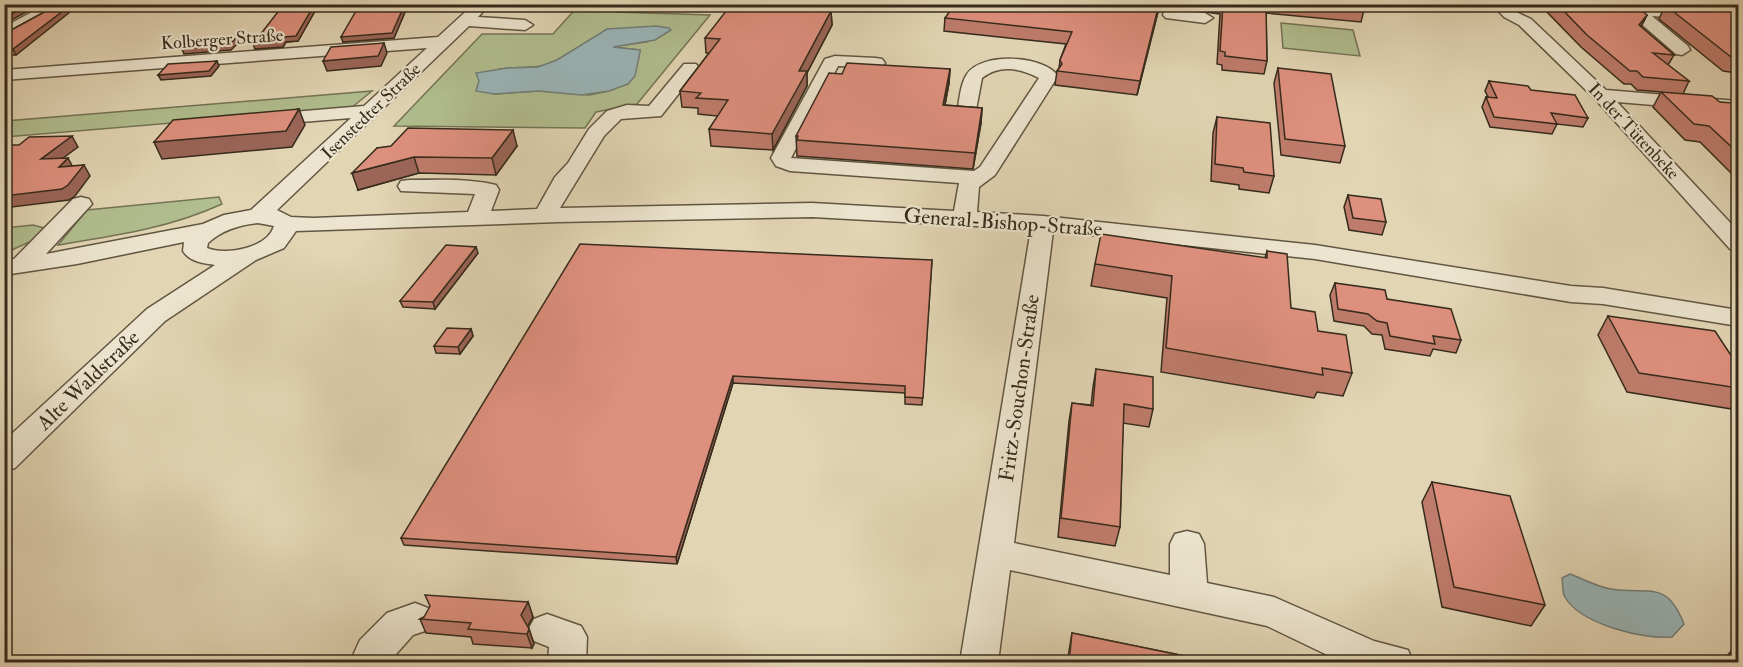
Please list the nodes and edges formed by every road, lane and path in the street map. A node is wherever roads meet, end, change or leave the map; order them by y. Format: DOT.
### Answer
graph roads {
  1 [pos="59,4"];
  2 [pos="483,4"];
  3 [pos="723,4"];
  4 [pos="1174,4"];
  5 [pos="1499,4"];
  6 [pos="1515,4"];
  7 [pos="1543,4"];
  8 [pos="1730,4"];
  9 [pos="686,5"];
  10 [pos="1738,5"];
  11 [pos="1636,11"];
  12 [pos="1205,18"];
  13 [pos="1738,18"];
  14 [pos="466,21"];
  15 [pos="1526,22"];
  16 [pos="525,24"];
  17 [pos="4,34"];
  18 [pos="443,42"];
  19 [pos="1682,50"];
  20 [pos="876,63"];
  21 [pos="690,68"];
  22 [pos="4,75"];
  23 [pos="1601,95"];
  24 [pos="1738,106"];
  25 [pos="370,111"];
  26 [pos="966,115"];
  27 [pos="245,121"];
  28 [pos="977,178"];
  29 [pos="409,186"];
  30 [pos="81,204"];
  31 [pos="258,216"];
  32 [pos="544,216"];
  33 [pos="477,218"];
  34 [pos="964,219"];
  35 [pos="1043,223"];
  36 [pos="209,230"];
  37 [pos="281,233"];
  38 [pos="1738,244"];
  39 [pos="249,254"];
  40 [pos="202,255"];
  41 [pos="77,257"];
  42 [pos="13,266"];
  43 [pos="1571,294"];
  44 [pos="173,302"];
  45 [pos="1738,318"];
  46 [pos="1738,332"];
  47 [pos="4,460"];
  48 [pos="1187,543"];
  49 [pos="994,553"];
  50 [pos="1188,594"];
  51 [pos="415,619"];
  52 [pos="547,630"];
  53 [pos="369,663"];
  54 [pos="567,663"];
  55 [pos="979,663"];
  56 [pos="1394,663"];
  1 -- 17 [label="street"];
  2 -- 14 [label="street, Isenstedter Straße"];
  3 -- 9 [label="street"];
  4 -- 12 [label="street"];
  5 -- 15 [label="street, In der Tütenbeke"];
  6 -- 15 [label="street, In der Tütenbeke"];
  7 -- 11 [label="street"];
  8 -- 10 [label="street"];
  11 -- 13 [label="street"];
  11 -- 19 [label="street"];
  14 -- 16 [label="street"];
  14 -- 18 [label="street, Isenstedter Straße"];
  15 -- 23 [label="street, In der Tütenbeke"];
  18 -- 22 [label="street, Kolberger Straße"];
  18 -- 25 [label="street, Isenstedter Straße"];
  20 -- 28 [label="street"];
  21 -- 32 [label="street"];
  23 -- 24 [label="street"];
  23 -- 38 [label="street, In der Tütenbeke"];
  25 -- 27 [label="street"];
  25 -- 31 [label="street, Isenstedter Straße"];
  26 -- 28 [label="street"];
  28 -- 34 [label="street"];
  29 -- 33 [label="street"];
  30 -- 42 [label="street"];
  31 -- 36 [label="street"];
  31 -- 37 [label="street"];
  32 -- 33 [label="street, General-Bishop-Straße"];
  32 -- 34 [label="street, General-Bishop-Straße"];
  33 -- 37 [label="street, General-Bishop-Straße"];
  34 -- 35 [label="street, General-Bishop-Straße"];
  35 -- 43 [label="street, General-Bishop-Straße"];
  35 -- 49 [label="street, Fritz-Souchon-Straße"];
  36 -- 40 [label="street, Alte Waldstraße"];
  36 -- 41 [label="street"];
  37 -- 39 [label="street"];
  39 -- 40 [label="street"];
  39 -- 44 [label="street, Alte Waldstraße"];
  40 -- 41 [label="street"];
  40 -- 44 [label="street, Alte Waldstraße"];
  41 -- 42 [label="street"];
  43 -- 45 [label="street, General-Bishop-Straße"];
  43 -- 46 [label="street, General-Bishop-Straße"];
  44 -- 47 [label="street, Alte Waldstraße"];
  48 -- 50 [label="street"];
  49 -- 50 [label="street"];
  49 -- 55 [label="street, Fritz-Souchon-Straße"];
  50 -- 56 [label="street"];
  51 -- 53 [label="street"];
  52 -- 54 [label="street"];
}
